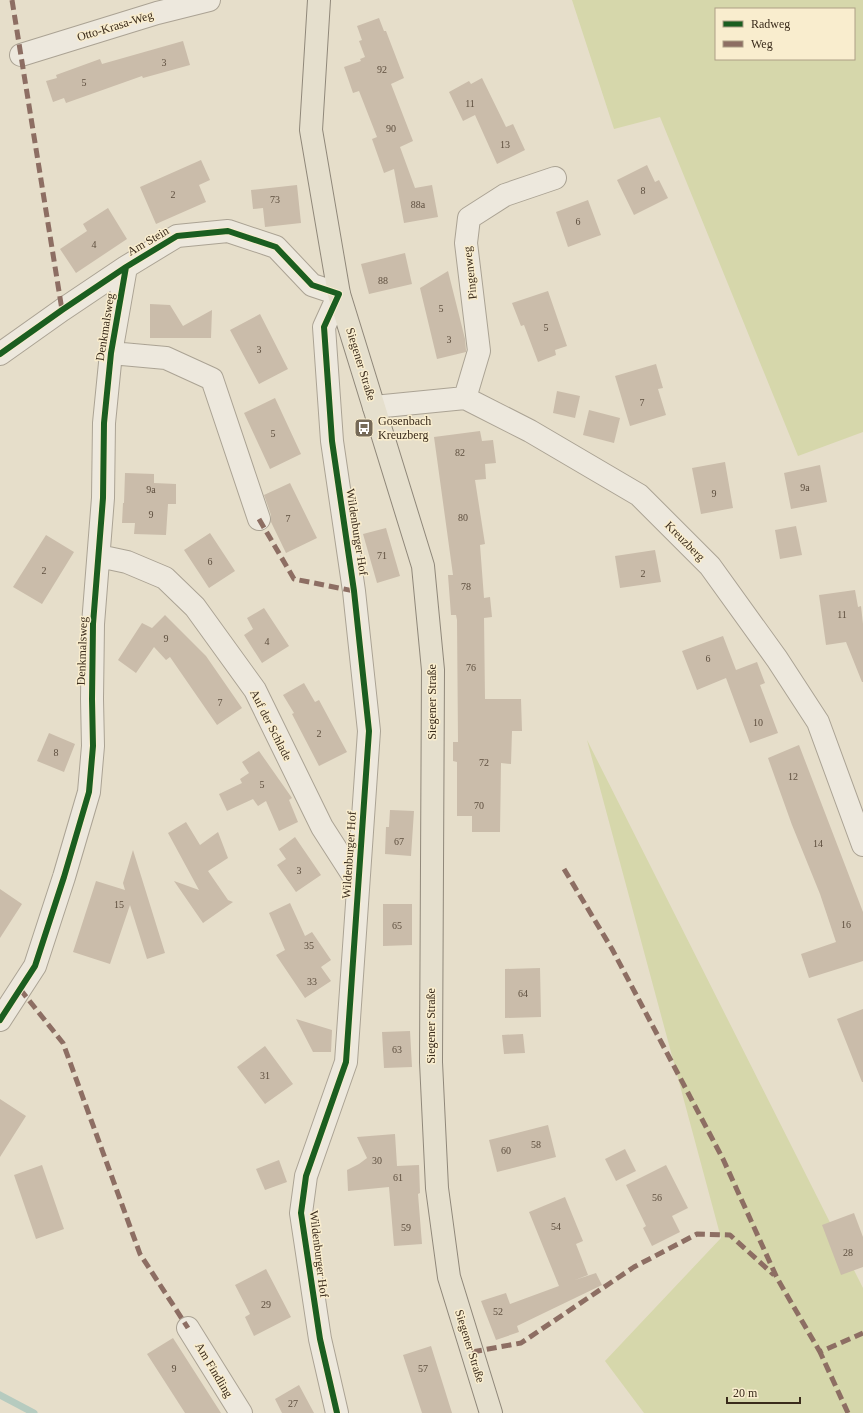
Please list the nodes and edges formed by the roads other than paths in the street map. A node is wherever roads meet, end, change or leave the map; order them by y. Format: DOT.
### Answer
graph roads {
  1 [pos="209,0"];
  2 [pos="319,0"];
  3 [pos="21,55"];
  4 [pos="555,178"];
  5 [pos="126,267"];
  6 [pos="339,294"];
  7 [pos="111,353"];
  8 [pos="0,354"];
  9 [pos="465,398"];
  10 [pos="374,406"];
  11 [pos="259,519"];
  12 [pos="99,556"];
  13 [pos="863,845"];
  14 [pos="358,882"];
  15 [pos="0,1020"];
  16 [pos="188,1328"];
  17 [pos="241,1413"];
  18 [pos="337,1413"];
  19 [pos="491,1413"];
  1 -- 3 [label="street, Otto-Krasa-Weg"];
  2 -- 6 [label="main road, Siegener Straße"];
  4 -- 9 [label="street, Pingenweg"];
  5 -- 6 [label="street, Am Stein"];
  5 -- 7 [label="street, Denkmalsweg"];
  5 -- 8 [label="street, Am Stein"];
  6 -- 10 [label="main road, Siegener Straße"];
  6 -- 14 [label="street, Wildenburger Hof"];
  7 -- 11 [label="street, Denkmalsweg"];
  7 -- 12 [label="street, Denkmalsweg"];
  9 -- 10 [label="street"];
  9 -- 13 [label="street, Kreuzberg"];
  10 -- 19 [label="main road, Siegener Straße"];
  12 -- 14 [label="street, Auf der Schlade"];
  12 -- 15 [label="street, Denkmalsweg"];
  14 -- 18 [label="street, Wildenburger Hof"];
  16 -- 17 [label="street, Am Findling"];
}
